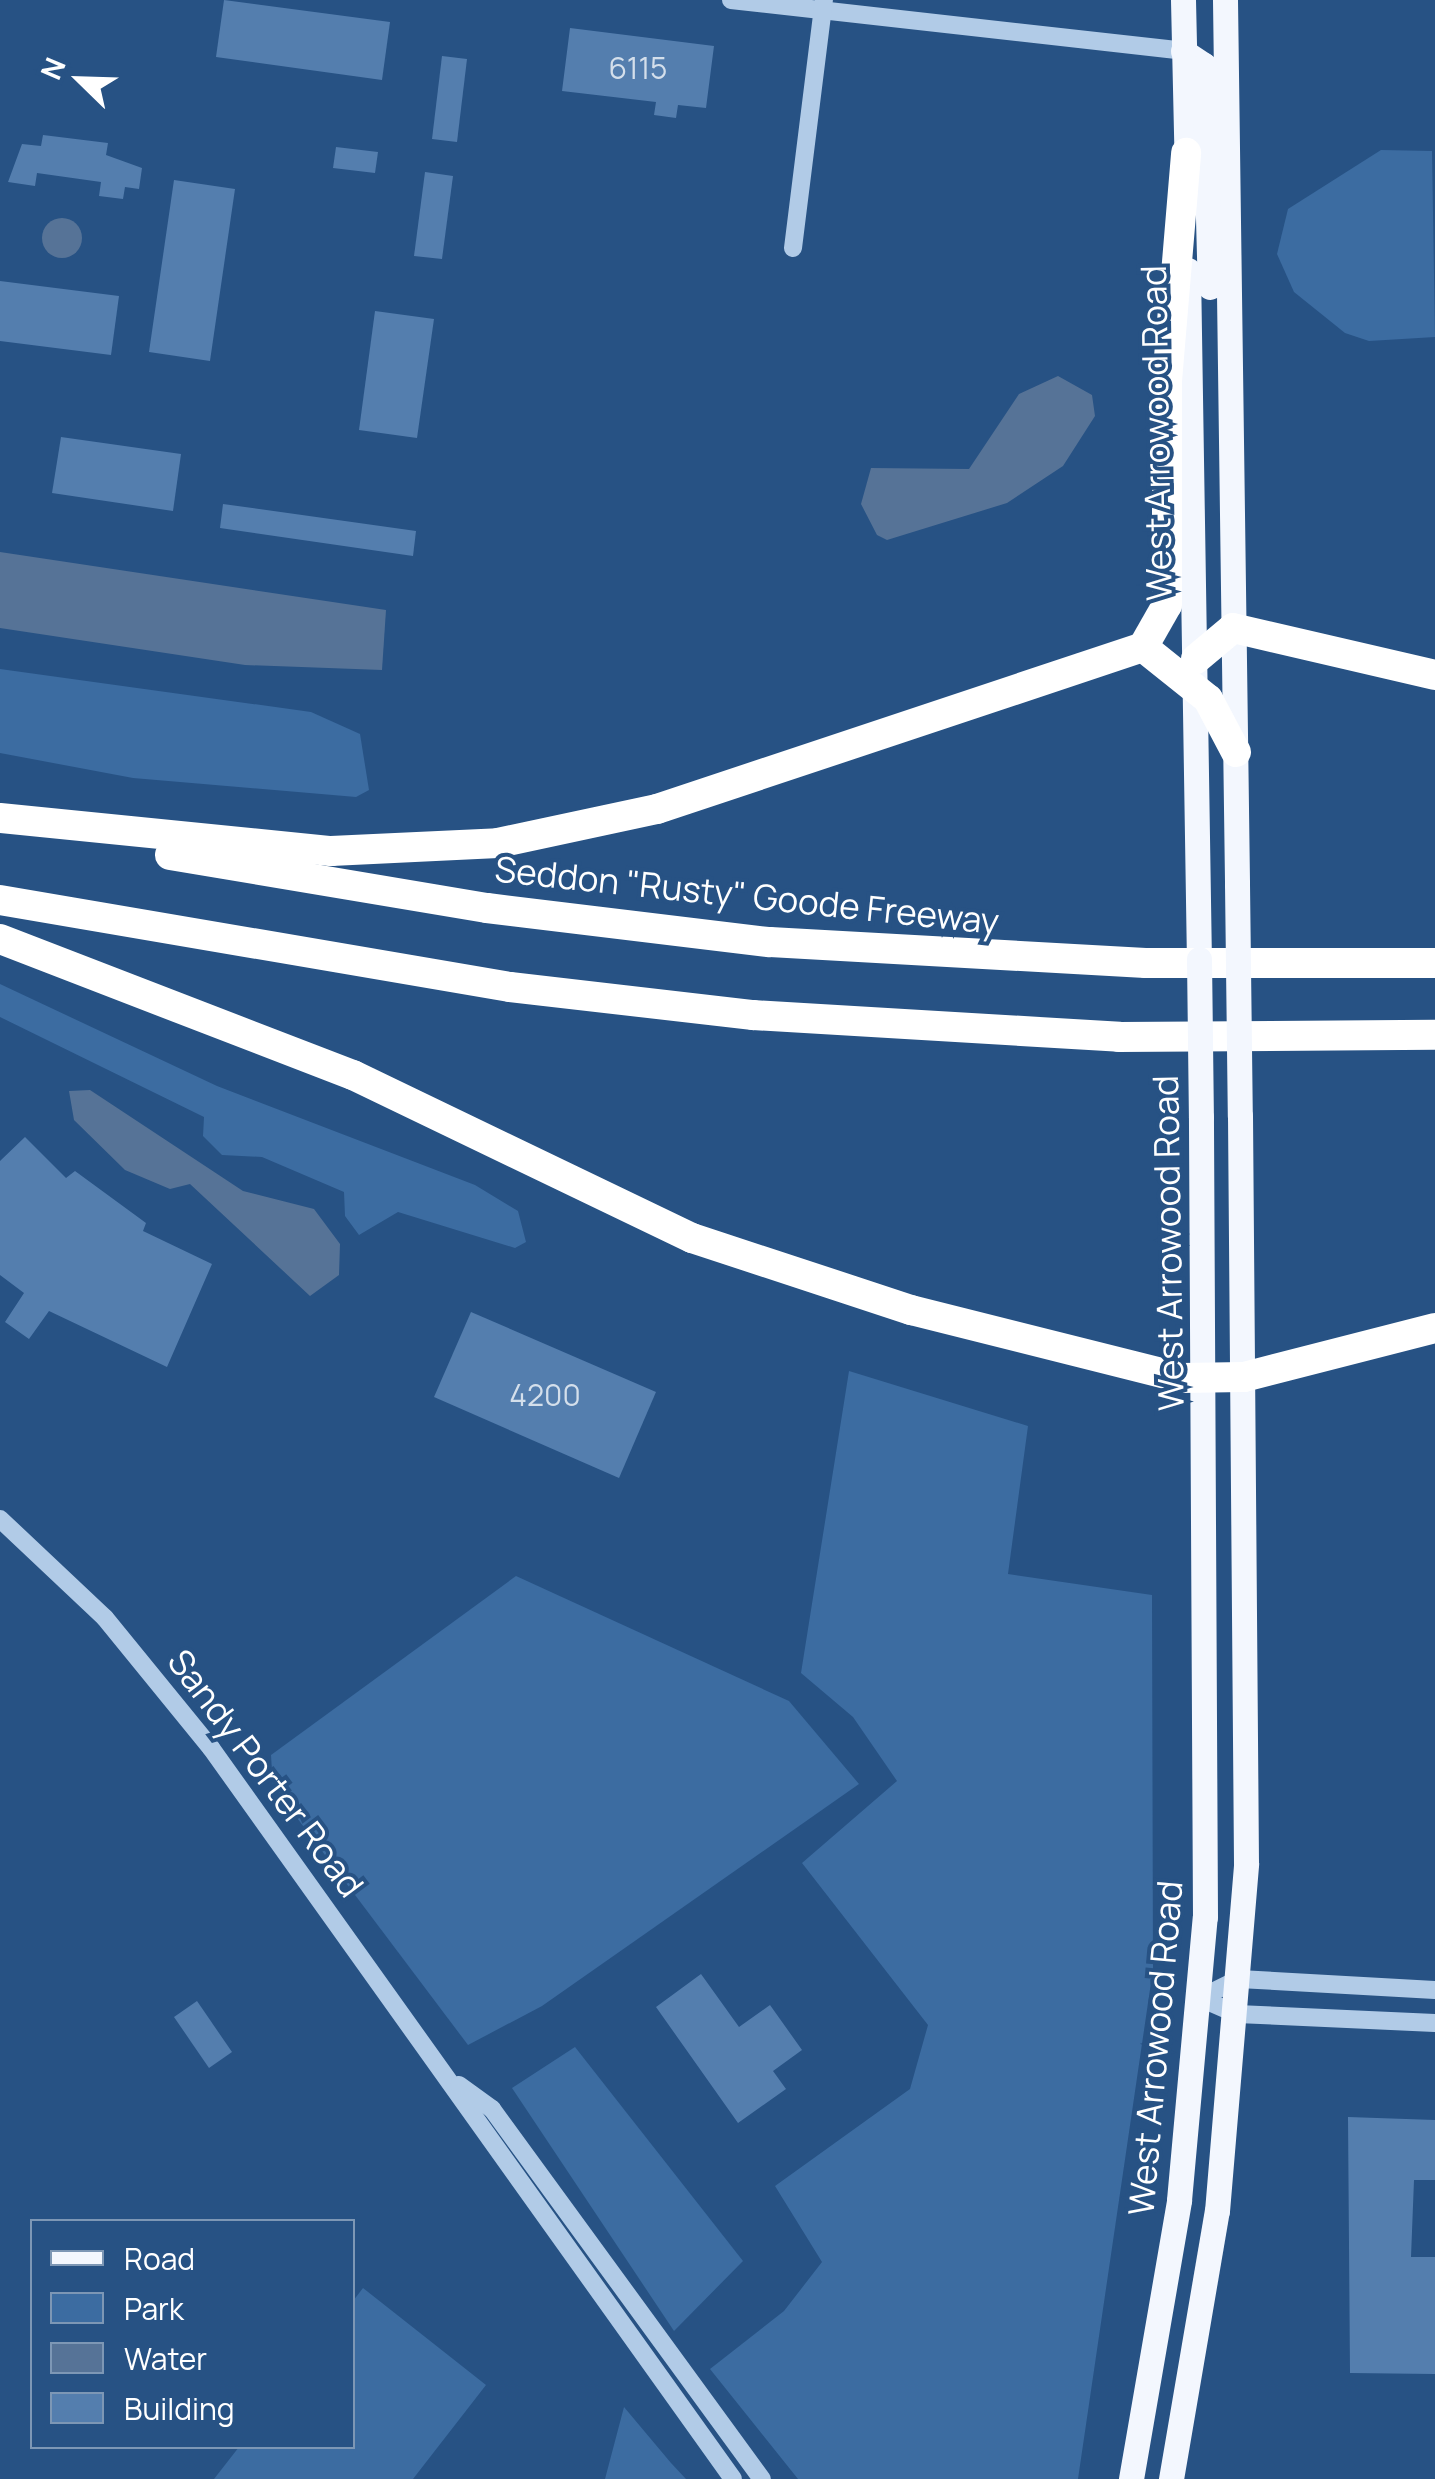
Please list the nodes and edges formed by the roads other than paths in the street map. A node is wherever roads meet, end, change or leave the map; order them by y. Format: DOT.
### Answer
graph roads {
  1 [pos="731,0"];
  2 [pos="1182,0"];
  3 [pos="1225,0"];
  4 [pos="824,6"];
  5 [pos="1183,51"];
  6 [pos="1186,153"];
  7 [pos="793,248"];
  8 [pos="1225,333"];
  9 [pos="1233,628"];
  10 [pos="1142,648"];
  11 [pos="1196,673"];
  12 [pos="1435,675"];
  13 [pos="1236,752"];
  14 [pos="0,819"];
  15 [pos="0,900"];
  16 [pos="0,939"];
  17 [pos="1435,964"];
  18 [pos="1435,1035"];
  19 [pos="1435,1328"];
  20 [pos="1244,1377"];
  21 [pos="1205,1378"];
  22 [pos="0,1519"];
  23 [pos="1240,1979"];
  24 [pos="1435,1990"];
  25 [pos="1200,1998"];
  26 [pos="1237,2014"];
  27 [pos="1435,2023"];
  28 [pos="459,2085"];
  29 [pos="733,2479"];
  30 [pos="762,2479"];
  31 [pos="1132,2479"];
  32 [pos="1171,2479"];
  1 -- 4 [label="street"];
  2 -- 5 [label="main road, West Arrowood Road"];
  3 -- 8 [label="main road, West Arrowood Road"];
  4 -- 5 [label="street"];
  4 -- 7 [label="street"];
  5 -- 6 [label="main road, West Arrowood Road"];
  5 -- 8 [label="main road"];
  6 -- 10 [label="highway"];
  6 -- 11 [label="main road, West Arrowood Road"];
  8 -- 9 [label="main road, West Arrowood Road"];
  9 -- 11 [label="highway"];
  9 -- 12 [label="highway"];
  9 -- 13 [label="main road, West Arrowood Road"];
  10 -- 11 [label="highway"];
  10 -- 14 [label="highway"];
  11 -- 13 [label="highway"];
  11 -- 21 [label="main road, West Arrowood Road, bridge"];
  13 -- 20 [label="main road, West Arrowood Road, bridge"];
  14 -- 17 [label="highway, Seddon \"Rusty\" Goode Freeway"];
  15 -- 18 [label="highway"];
  16 -- 21 [label="highway"];
  19 -- 20 [label="highway"];
  20 -- 21 [label="highway"];
  20 -- 23 [label="main road, West Arrowood Road"];
  21 -- 25 [label="main road, West Arrowood Road"];
  22 -- 28 [label="street, Sandy Porter Road"];
  23 -- 24 [label="street"];
  23 -- 25 [label="street"];
  23 -- 26 [label="main road, West Arrowood Road"];
  25 -- 26 [label="street"];
  25 -- 31 [label="main road, West Arrowood Road"];
  26 -- 27 [label="street"];
  26 -- 32 [label="main road, West Arrowood Road"];
  28 -- 29 [label="street, Sandy Porter Road"];
  28 -- 30 [label="street, Sandy Porter Road"];
}
